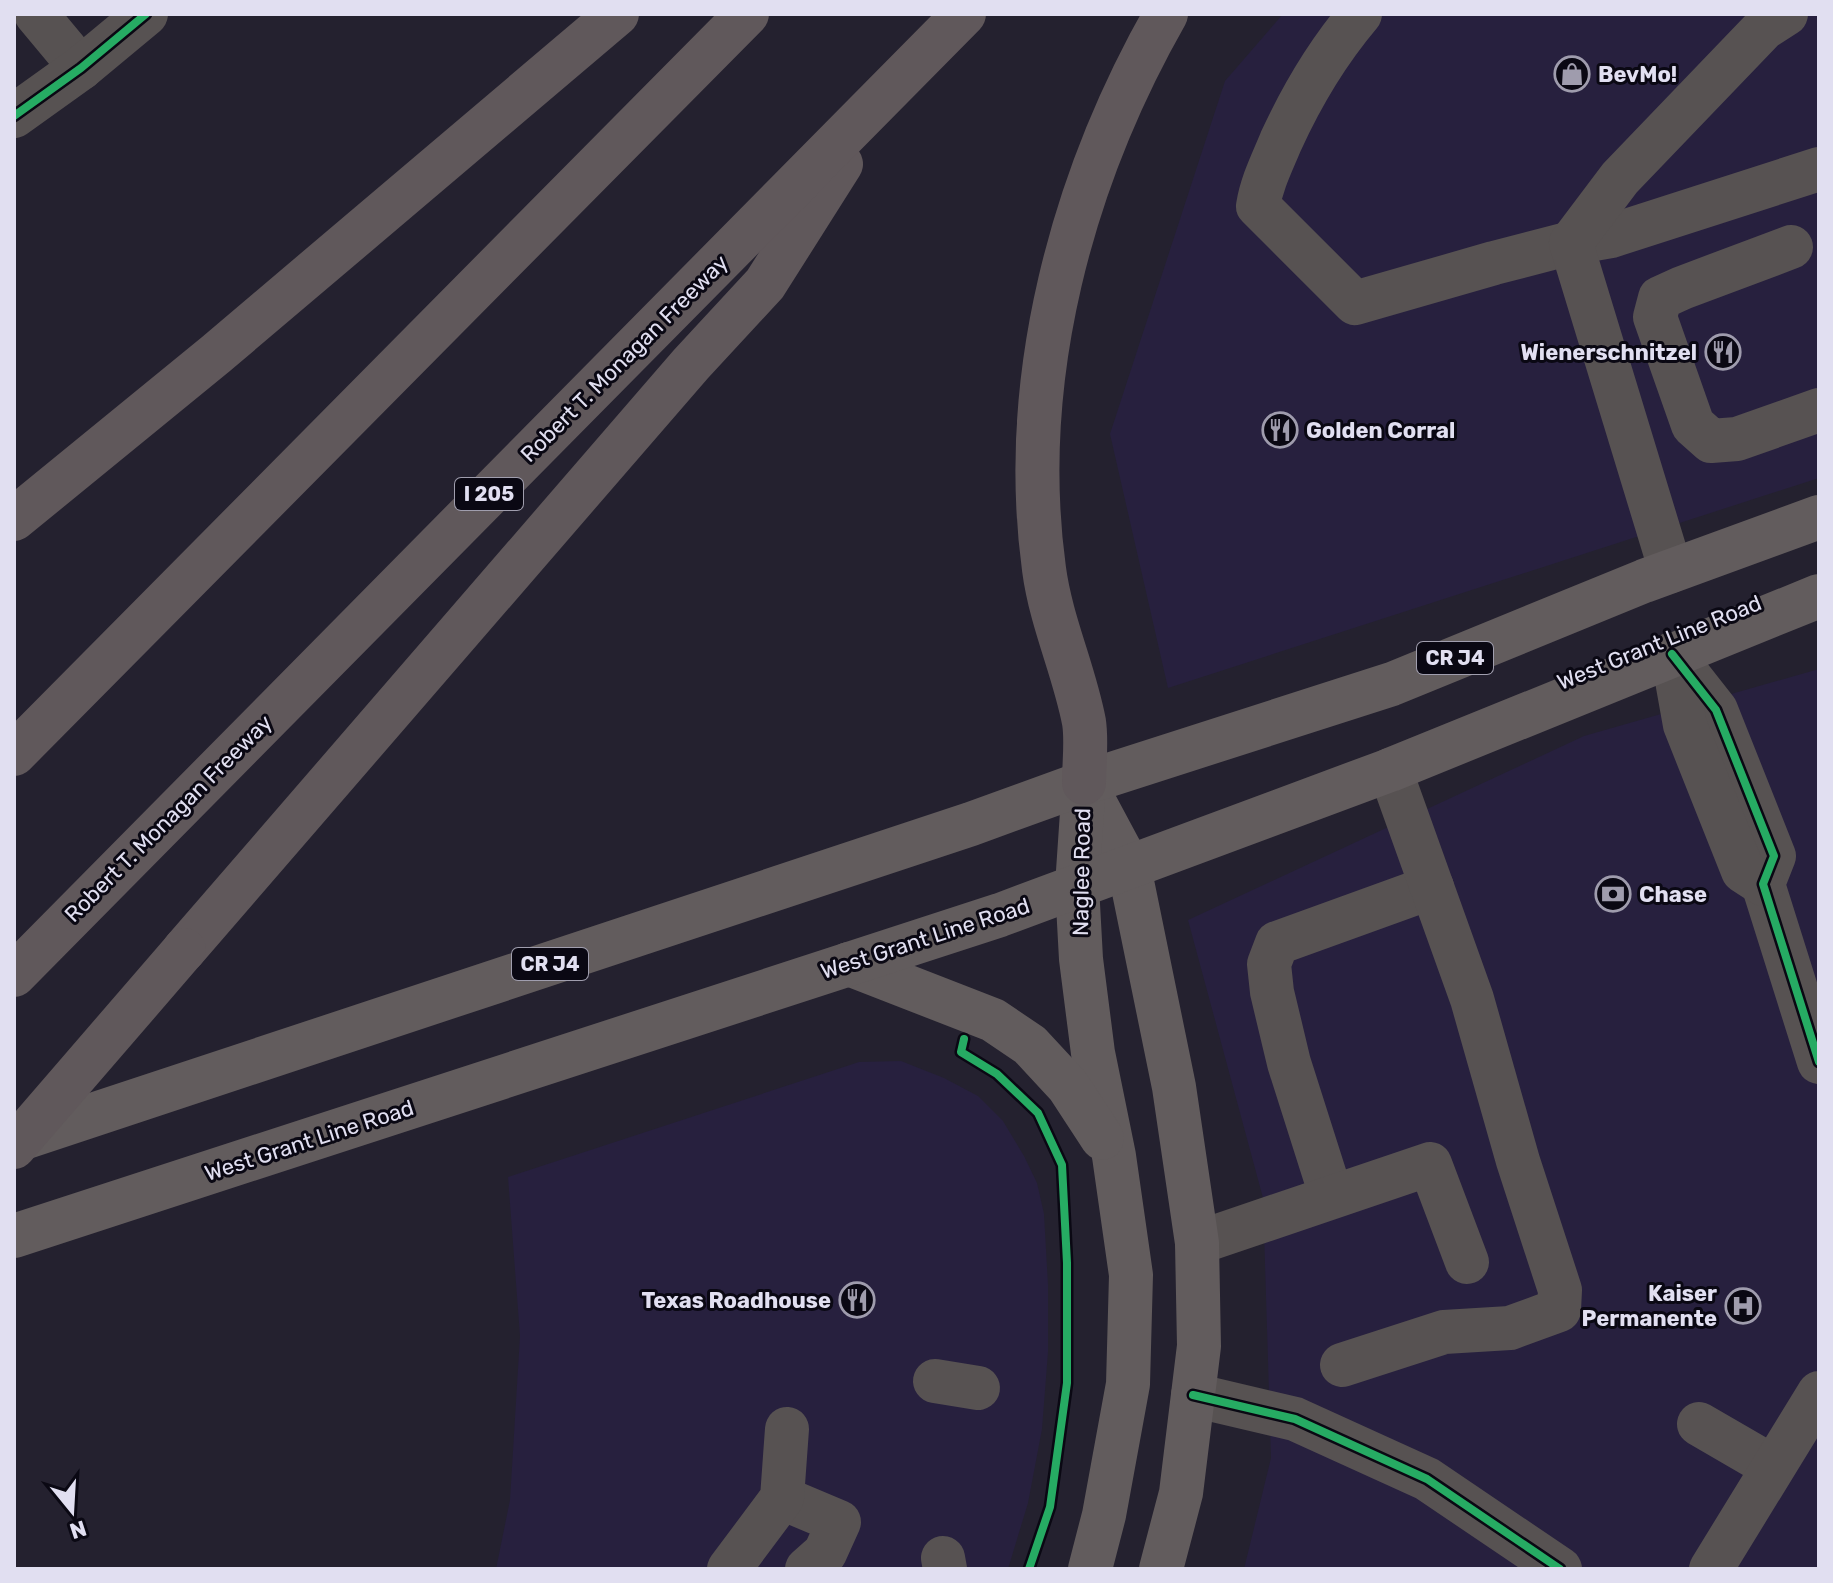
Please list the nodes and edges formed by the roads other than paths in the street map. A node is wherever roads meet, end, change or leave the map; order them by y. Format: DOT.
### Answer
graph roads {
  1 [pos="36,14"];
  2 [pos="146,14"];
  3 [pos="617,14"];
  4 [pos="747,14"];
  5 [pos="964,14"];
  6 [pos="1166,14"];
  7 [pos="1360,14"];
  8 [pos="1767,19"];
  9 [pos="81,68"];
  10 [pos="886,93"];
  11 [pos="14,116"];
  12 [pos="1819,169"];
  13 [pos="1571,243"];
  14 [pos="1791,247"];
  15 [pos="1819,410"];
  16 [pos="1819,517"];
  17 [pos="14,519"];
  18 [pos="1671,571"];
  19 [pos="1819,596"];
  20 [pos="1672,654"];
  21 [pos="14,754"];
  22 [pos="1390,770"];
  23 [pos="1084,783"];
  24 [pos="1129,867"];
  25 [pos="1077,886"];
  26 [pos="1432,887"];
  27 [pos="849,964"];
  28 [pos="14,975"];
  29 [pos="1819,1062"];
  30 [pos="14,1141"];
  31 [pos="14,1147"];
  32 [pos="1114,1156"];
  33 [pos="1331,1195"];
  34 [pos="14,1236"];
  35 [pos="1197,1243"];
  36 [pos="1467,1262"];
  37 [pos="1342,1365"];
  38 [pos="935,1381"];
  39 [pos="978,1388"];
  40 [pos="1819,1393"];
  41 [pos="1193,1395"];
  42 [pos="1699,1424"];
  43 [pos="787,1429"];
  44 [pos="1773,1467"];
  45 [pos="782,1498"];
  46 [pos="729,1569"];
  47 [pos="807,1569"];
  48 [pos="1090,1569"];
  49 [pos="1161,1569"];
  50 [pos="1560,1569"];
  51 [pos="1711,1569"];
  1 -- 9 [label="street"];
  2 -- 9 [label="street"];
  3 -- 17 [label="highway"];
  4 -- 21 [label="highway"];
  5 -- 10 [label="highway, Robert T. Monagan Freeway / I 205"];
  6 -- 23 [label="highway"];
  7 -- 13 [label="street"];
  8 -- 13 [label="street"];
  9 -- 11 [label="street"];
  10 -- 28 [label="highway, Robert T. Monagan Freeway / I 205"];
  10 -- 31 [label="highway, bridge"];
  12 -- 13 [label="street"];
  13 -- 18 [label="street"];
  14 -- 15 [label="street"];
  16 -- 18 [label="main road, CR J4"];
  18 -- 23 [label="main road, CR J4"];
  19 -- 20 [label="main road, West Grant Line Road"];
  20 -- 22 [label="main road, West Grant Line Road"];
  20 -- 29 [label="street"];
  22 -- 24 [label="main road, West Grant Line Road"];
  22 -- 26 [label="street"];
  23 -- 24 [label="main road, Naglee Road"];
  23 -- 25 [label="main road, Naglee Road"];
  23 -- 30 [label="main road, CR J4"];
  24 -- 25 [label="main road, West Grant Line Road"];
  24 -- 35 [label="main road, Naglee Road"];
  25 -- 27 [label="main road, West Grant Line Road"];
  25 -- 32 [label="main road, Naglee Road"];
  26 -- 33 [label="street"];
  26 -- 37 [label="street"];
  27 -- 32 [label="main road"];
  27 -- 34 [label="main road, West Grant Line Road"];
  32 -- 48 [label="main road, Naglee Road"];
  33 -- 35 [label="street"];
  33 -- 36 [label="street"];
  35 -- 41 [label="main road, Naglee Road"];
  38 -- 39 [label="street"];
  40 -- 44 [label="street"];
  41 -- 49 [label="main road, Naglee Road"];
  41 -- 50 [label="street"];
  42 -- 44 [label="street"];
  43 -- 45 [label="street"];
  44 -- 51 [label="street"];
  45 -- 46 [label="street"];
  45 -- 47 [label="street"];
}
